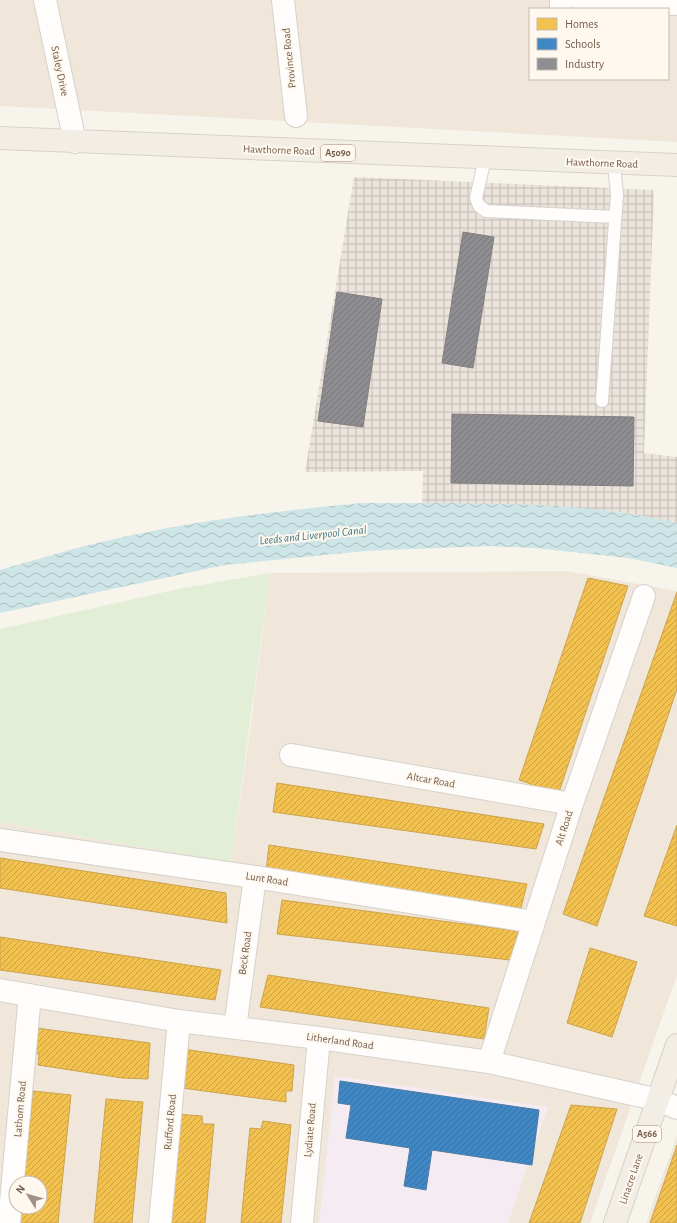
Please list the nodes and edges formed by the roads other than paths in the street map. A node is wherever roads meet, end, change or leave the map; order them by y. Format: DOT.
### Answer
graph roads {
  1 [pos="45,0"];
  2 [pos="283,0"];
  3 [pos="581,0"];
  4 [pos="677,4"];
  5 [pos="296,116"];
  6 [pos="0,138"];
  7 [pos="75,142"];
  8 [pos="485,158"];
  9 [pos="614,163"];
  10 [pos="677,165"];
  11 [pos="615,217"];
  12 [pos="602,401"];
  13 [pos="644,596"];
  14 [pos="291,755"];
  15 [pos="572,804"];
  16 [pos="0,840"];
  17 [pos="255,877"];
  18 [pos="534,922"];
  19 [pos="0,990"];
  20 [pos="30,994"];
  21 [pos="179,1021"];
  22 [pos="235,1028"];
  23 [pos="319,1038"];
  24 [pos="677,1045"];
  25 [pos="489,1062"];
  26 [pos="668,1104"];
  27 [pos="9,1223"];
  28 [pos="160,1223"];
  29 [pos="302,1223"];
  30 [pos="615,1223"];
  1 -- 7 [label="street, Staley Drive"];
  2 -- 5 [label="street, Province Road"];
  3 -- 4 [label="street"];
  6 -- 7 [label="main road, Hawthorne Road / A5090"];
  7 -- 8 [label="main road, Hawthorne Road / A5090"];
  8 -- 9 [label="main road, Hawthorne Road / A5090"];
  8 -- 11 [label="lane"];
  9 -- 10 [label="main road, Hawthorne Road / A5090"];
  9 -- 11 [label="lane"];
  11 -- 12 [label="lane"];
  13 -- 15 [label="street, Alt Road"];
  14 -- 15 [label="street, Altcar Road"];
  15 -- 18 [label="street, Alt Road"];
  16 -- 17 [label="street, Lunt Road"];
  17 -- 18 [label="street, Lunt Road"];
  17 -- 22 [label="street, Beck Road"];
  18 -- 25 [label="street, Alt Road"];
  19 -- 20 [label="street, Litherland Road"];
  20 -- 21 [label="street, Litherland Road"];
  20 -- 27 [label="street, Lathom Road"];
  21 -- 22 [label="street, Litherland Road"];
  21 -- 28 [label="street, Rufford Road"];
  22 -- 23 [label="street, Litherland Road"];
  23 -- 25 [label="street, Litherland Road"];
  23 -- 29 [label="street, Lydiate Road"];
  24 -- 26 [label="main road, Linacre Lane / A566"];
  25 -- 26 [label="street, Litherland Road"];
  26 -- 30 [label="main road, Linacre Lane / A566"];
}
